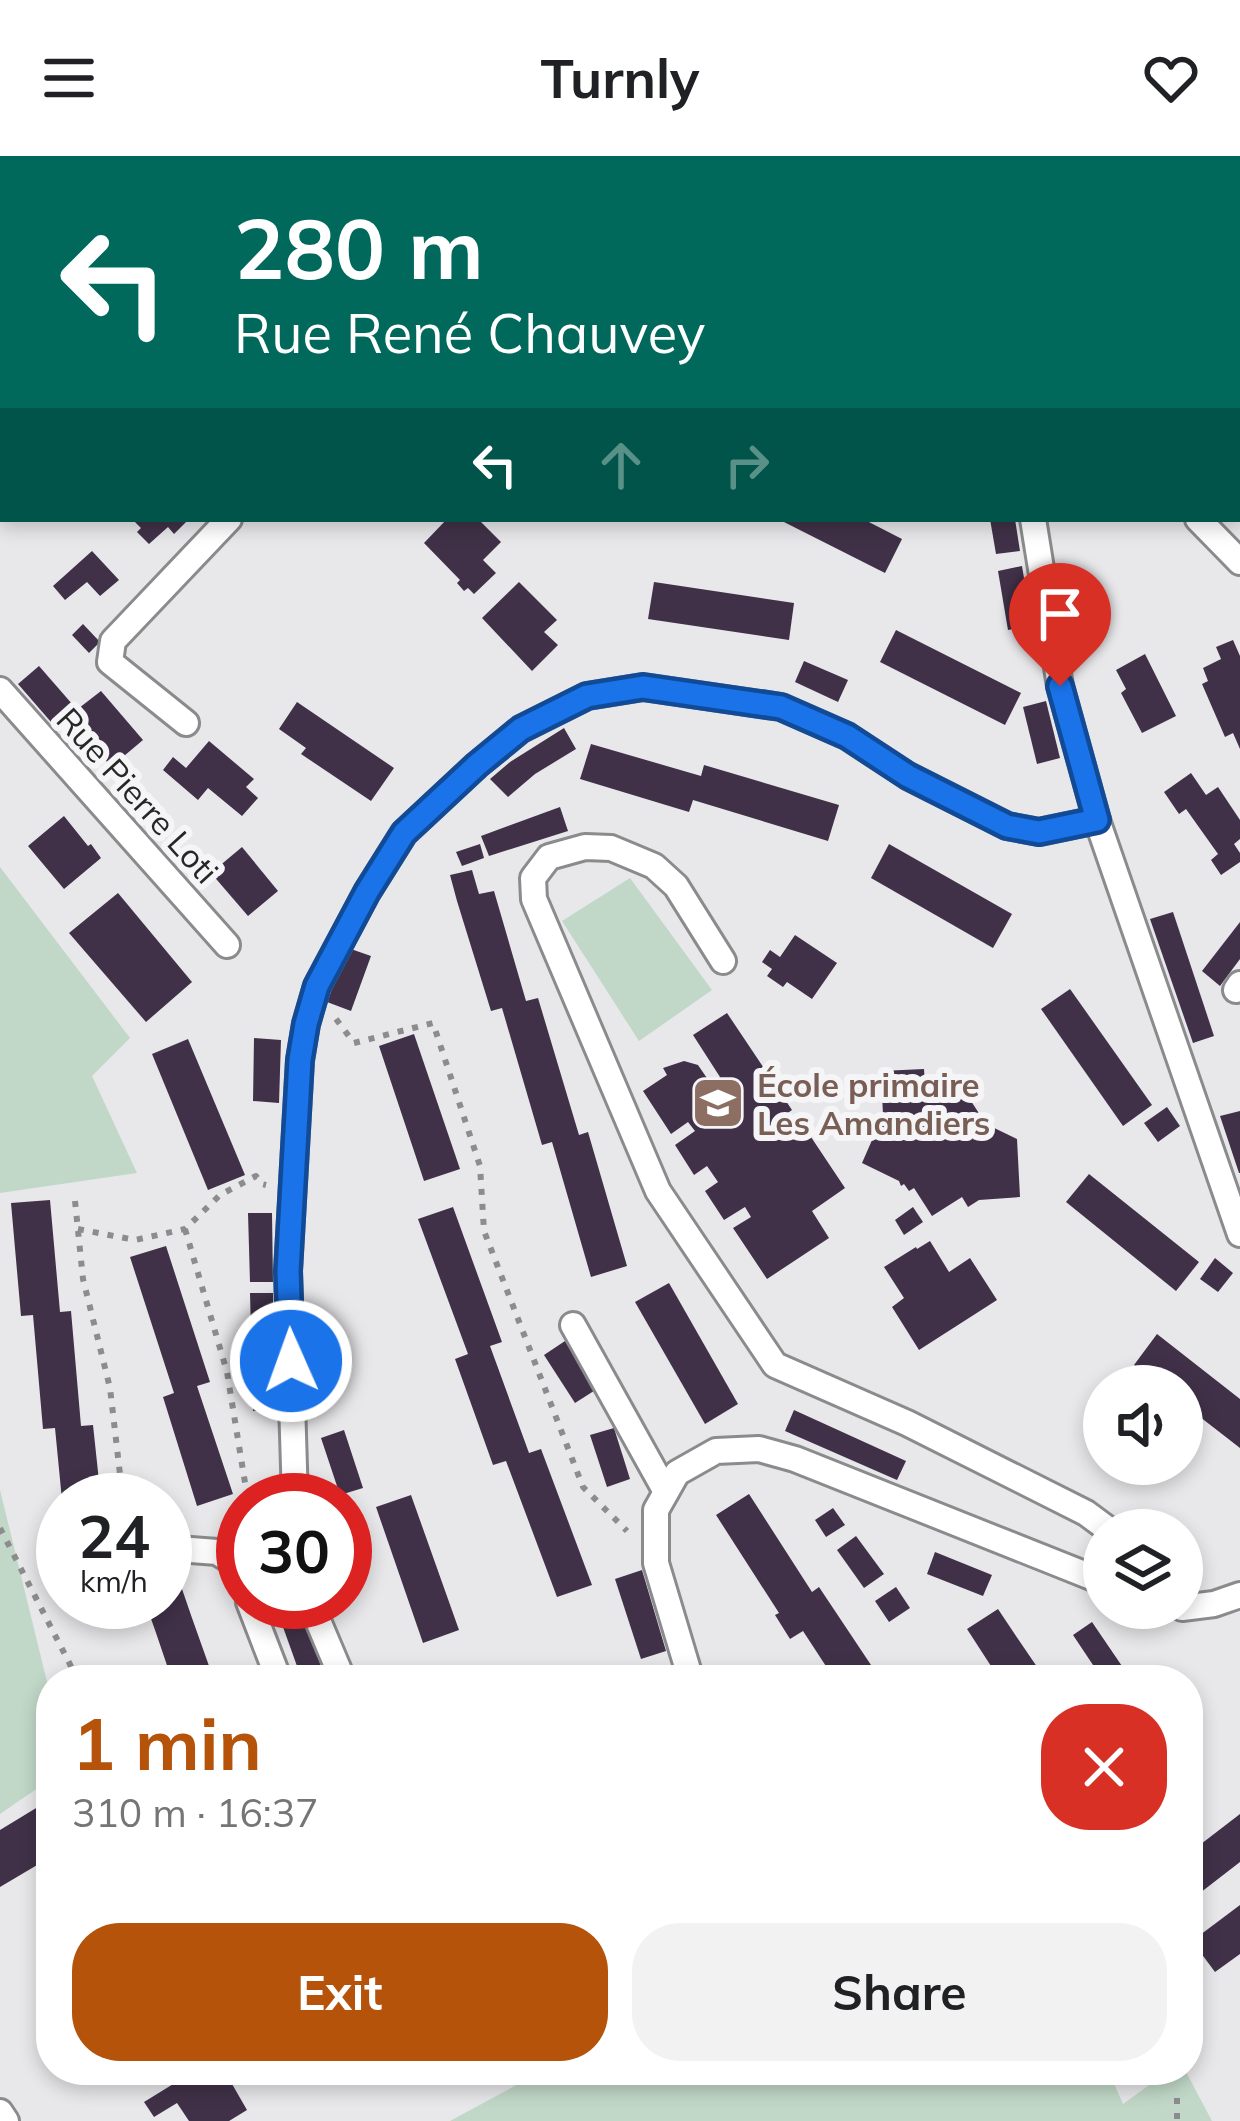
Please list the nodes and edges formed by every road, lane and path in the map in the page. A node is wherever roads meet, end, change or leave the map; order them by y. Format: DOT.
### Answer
graph roads {
  1 [pos="226,522"];
  2 [pos="1033,522"];
  3 [pos="1201,522"];
  4 [pos="1240,562"];
  5 [pos="0,690"];
  6 [pos="186,723"];
  7 [pos="1097,820"];
  8 [pos="227,945"];
  9 [pos="723,961"];
  10 [pos="312,1004"];
  11 [pos="293,1186"];
  12 [pos="75,1201"];
  13 [pos="78,1228"];
  14 [pos="185,1229"];
  15 [pos="1240,1234"];
  16 [pos="573,1325"];
  17 [pos="120,1473"];
  18 [pos="243,1473"];
  19 [pos="294,1473"];
  20 [pos="666,1492"];
  21 [pos="1083,1511"];
  22 [pos="0,1528"];
  23 [pos="656,1548"];
  24 [pos="1083,1574"];
  25 [pos="1240,1595"];
  26 [pos="1203,1605"];
  27 [pos="259,1629"];
  28 [pos="322,1629"];
  29 [pos="70,1665"];
  30 [pos="273,1665"];
  31 [pos="337,1665"];
  32 [pos="687,1665"];
  33 [pos="1177,2098"];
  34 [pos="0,2112"];
  35 [pos="6,2121"];
  36 [pos="1177,2121"];
  1 -- 6 [label="street"];
  2 -- 7 [label="street"];
  3 -- 4 [label="street"];
  5 -- 8 [label="street, Rue Pierre Loti"];
  7 -- 10 [label="street"];
  7 -- 15 [label="street"];
  9 -- 21 [label="street"];
  10 -- 11 [label="street"];
  10 -- 23 [label="path"];
  11 -- 14 [label="path"];
  11 -- 19 [label="street"];
  12 -- 13 [label="path"];
  13 -- 14 [label="path"];
  13 -- 17 [label="path"];
  14 -- 18 [label="path"];
  16 -- 20 [label="street"];
  20 -- 23 [label="street"];
  20 -- 24 [label="street"];
  22 -- 29 [label="path"];
  23 -- 32 [label="street"];
  25 -- 26 [label="street"];
  27 -- 30 [label="street"];
  28 -- 31 [label="street"];
  33 -- 36 [label="path"];
  34 -- 35 [label="street"];
}
